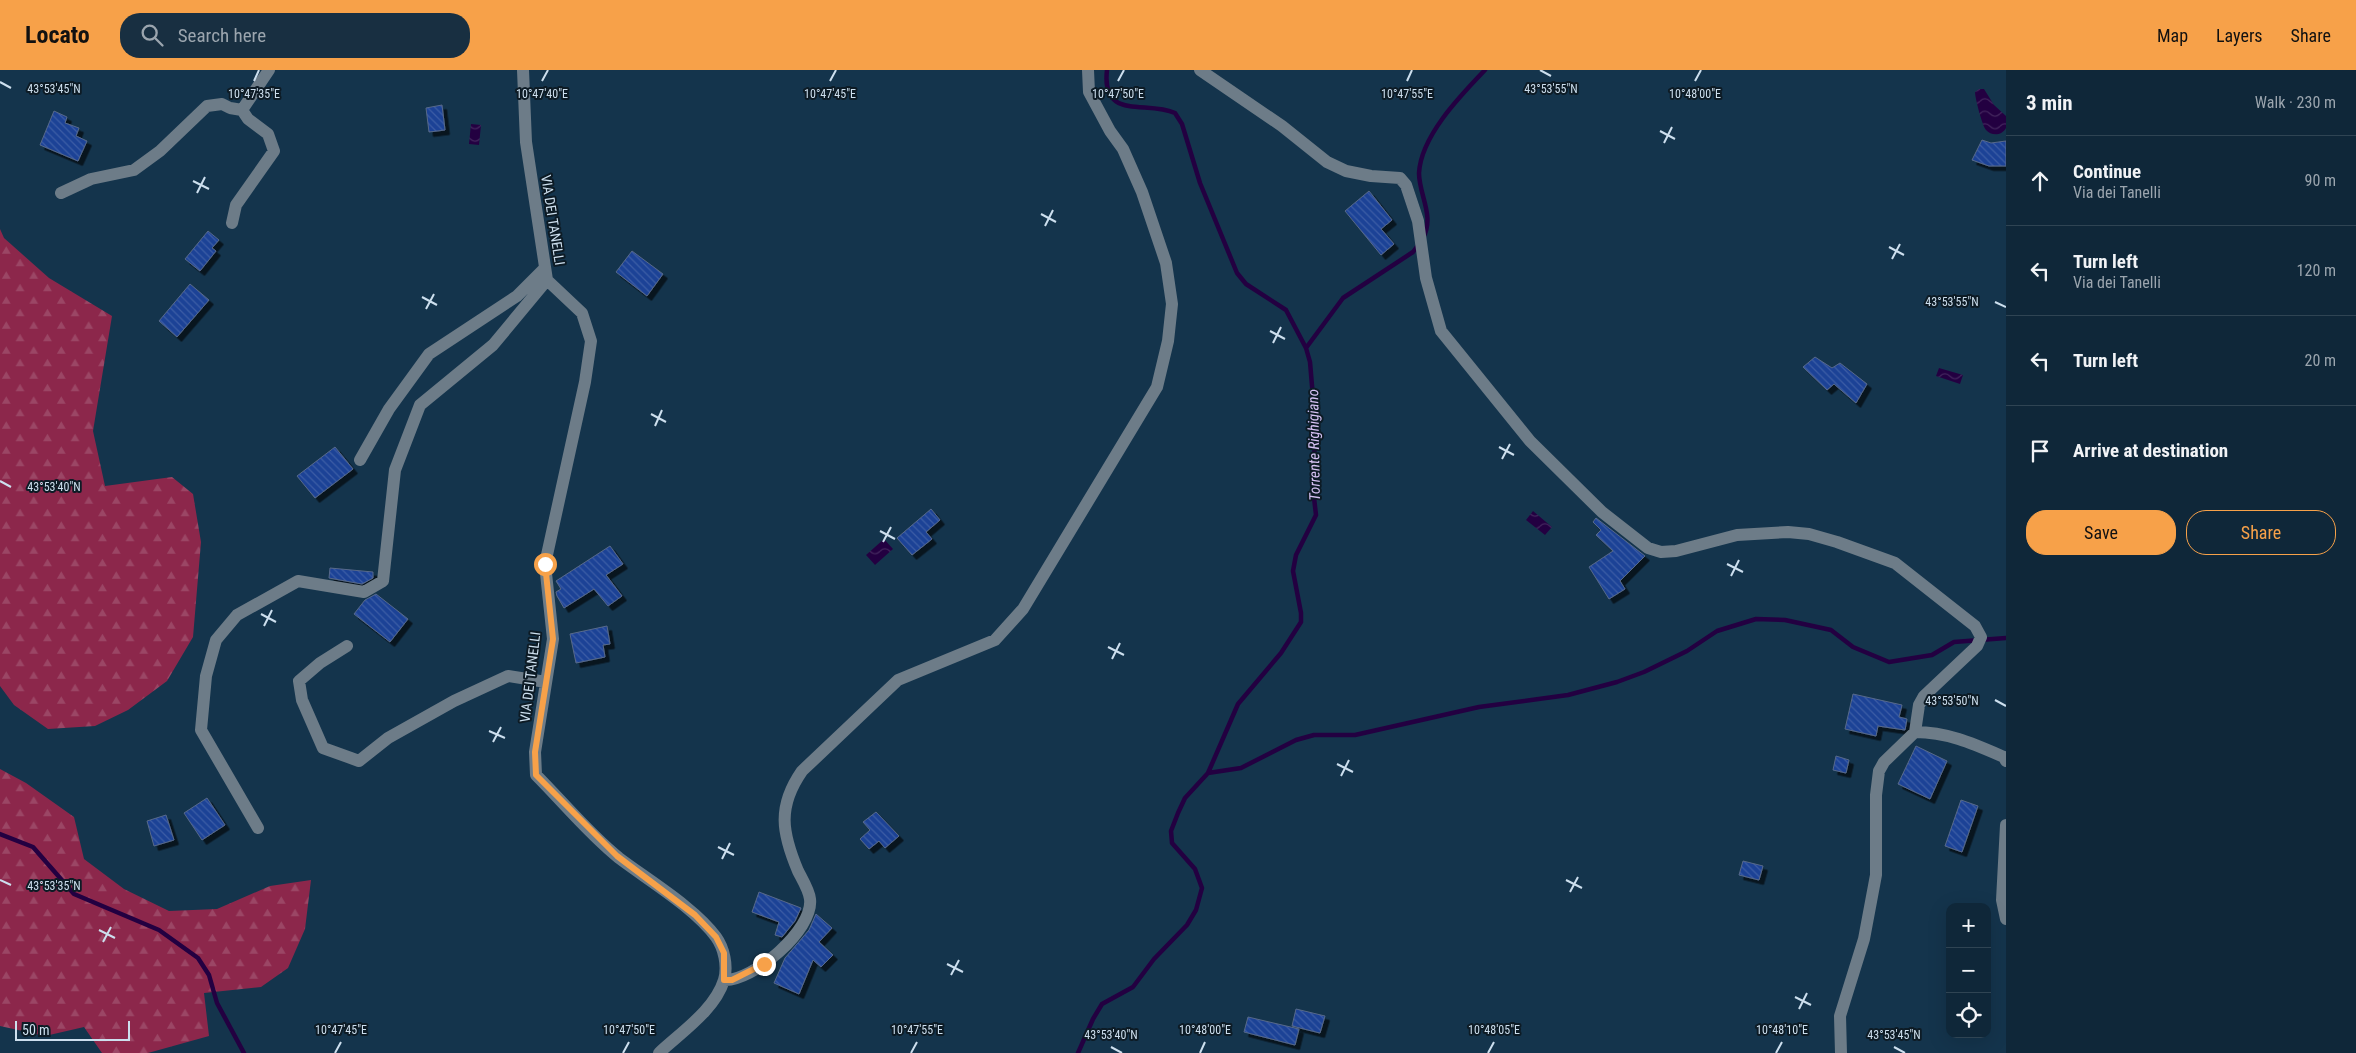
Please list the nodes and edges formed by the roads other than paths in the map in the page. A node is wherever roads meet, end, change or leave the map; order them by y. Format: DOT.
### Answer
graph roads {
  1 [pos="269,70"];
  2 [pos="523,70"];
  3 [pos="1088,70"];
  4 [pos="1200,70"];
  5 [pos="242,110"];
  6 [pos="62,193"];
  7 [pos="232,223"];
  8 [pos="546,274"];
  9 [pos="360,460"];
  10 [pos="347,646"];
  11 [pos="546,682"];
  12 [pos="1915,732"];
  13 [pos="2006,761"];
  14 [pos="2006,825"];
  15 [pos="258,828"];
  16 [pos="2006,919"];
  17 [pos="724,980"];
  18 [pos="659,1053"];
  19 [pos="1841,1053"];
  1 -- 5 [label="street"];
  2 -- 8 [label="street, VIA DEI TANELLI"];
  3 -- 17 [label="street"];
  4 -- 12 [label="street"];
  5 -- 6 [label="street"];
  5 -- 7 [label="street"];
  8 -- 9 [label="street"];
  8 -- 11 [label="street, VIA DEI TANELLI"];
  8 -- 15 [label="street"];
  10 -- 11 [label="street"];
  11 -- 17 [label="street, VIA DEI TANELLI"];
  12 -- 13 [label="street"];
  12 -- 19 [label="street"];
  14 -- 16 [label="street"];
  17 -- 18 [label="street"];
}
